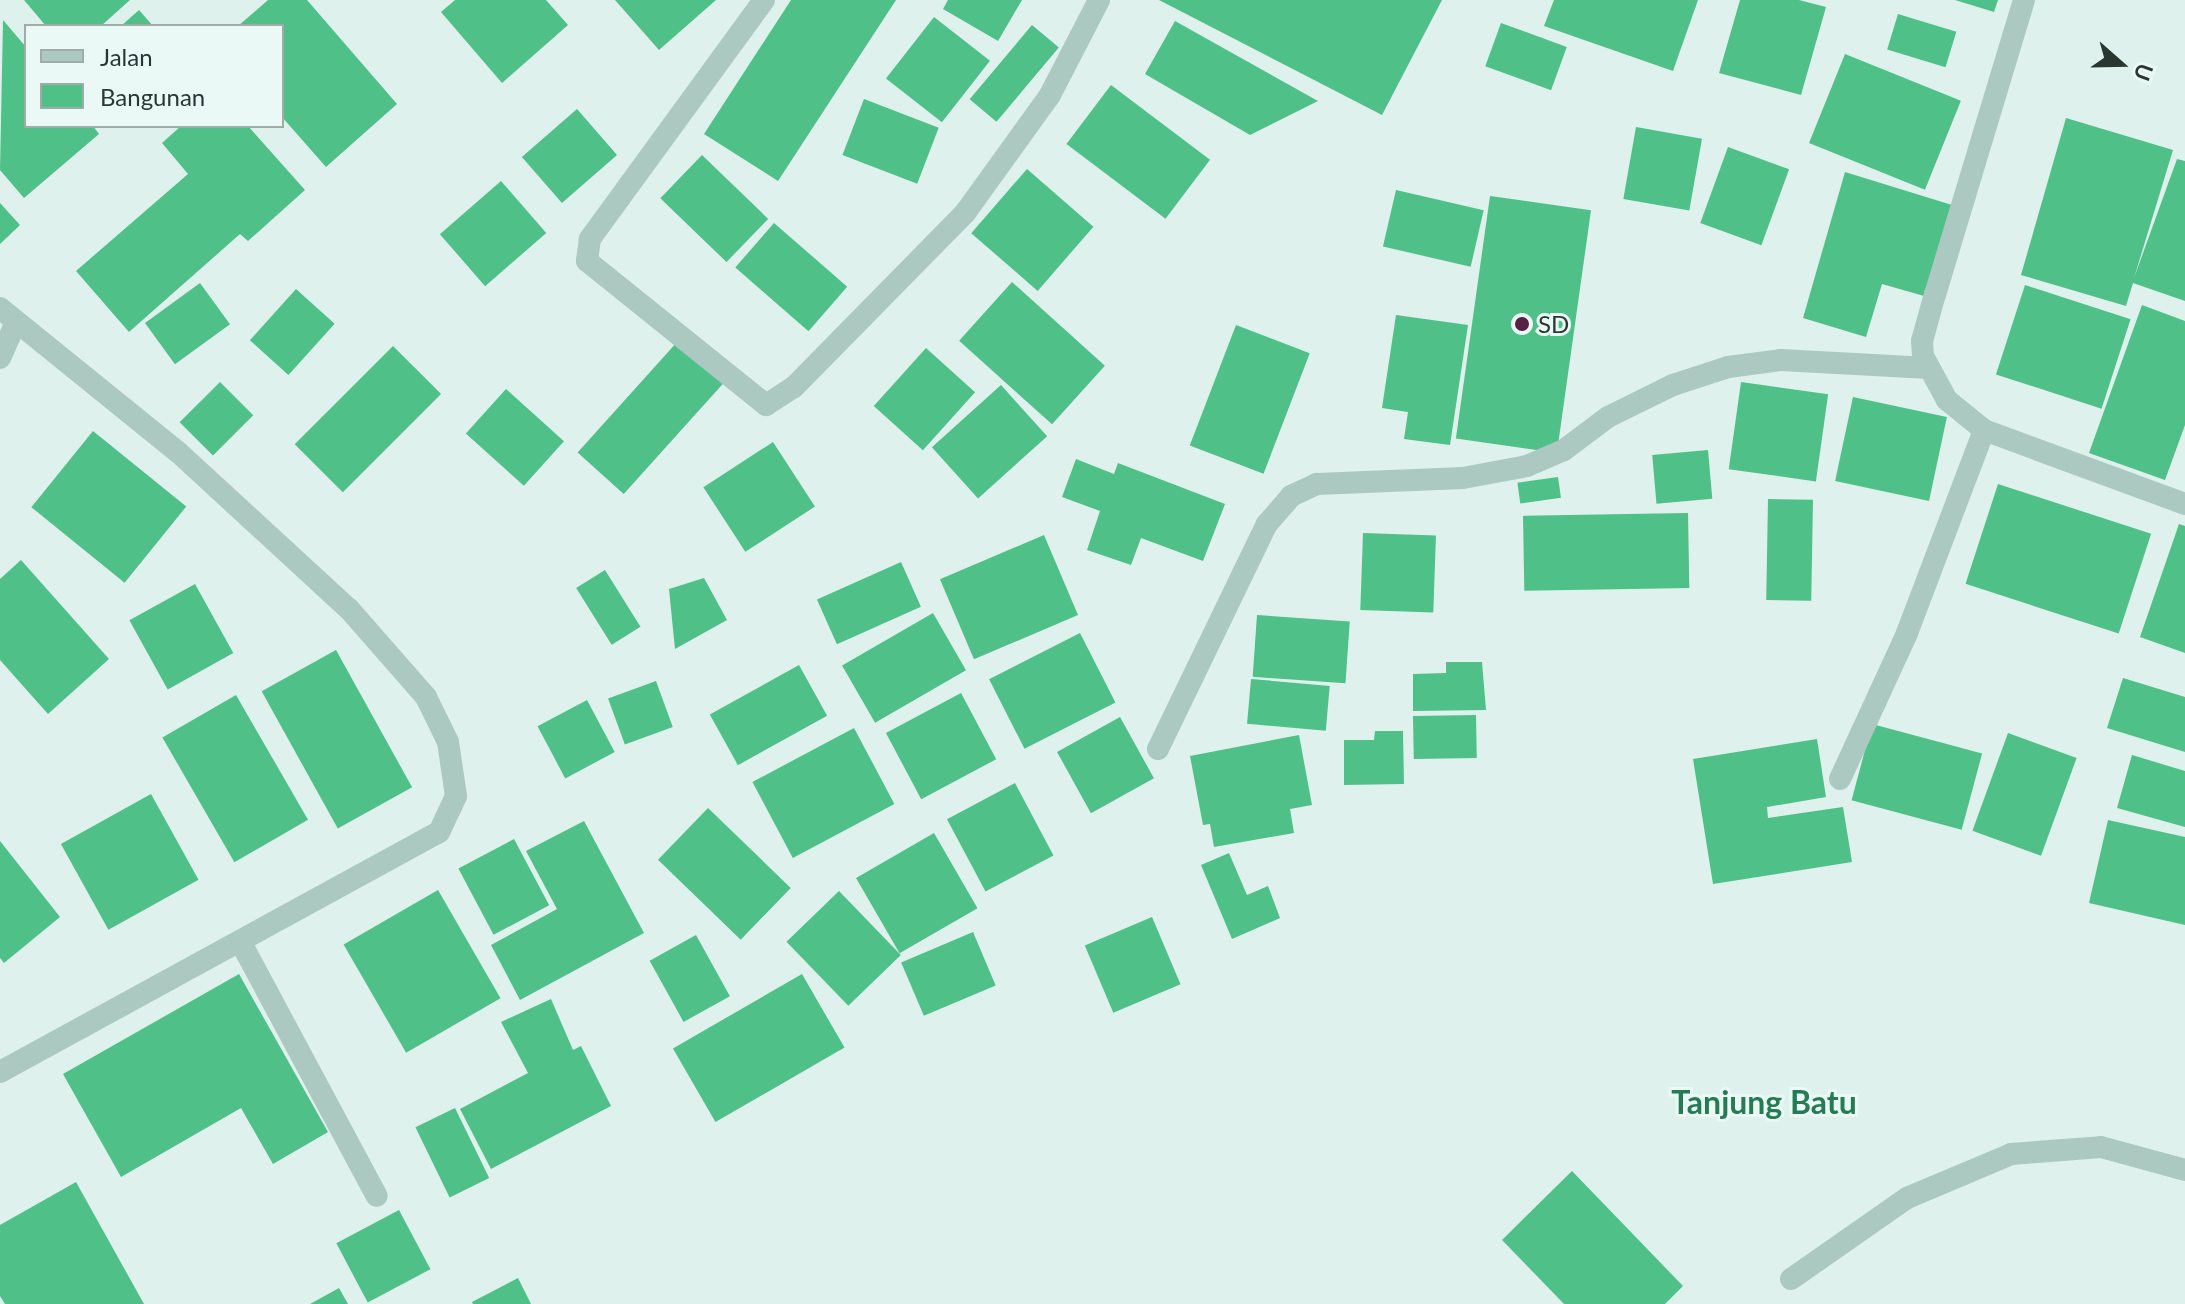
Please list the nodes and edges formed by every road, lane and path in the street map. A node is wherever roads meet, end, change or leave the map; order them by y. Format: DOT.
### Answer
graph roads {
  1 [pos="764,0"];
  2 [pos="1099,0"];
  3 [pos="2024,0"];
  4 [pos="8,315"];
  5 [pos="0,358"];
  6 [pos="1929,368"];
  7 [pos="1984,430"];
  8 [pos="2185,504"];
  9 [pos="1158,749"];
  10 [pos="1840,779"];
  11 [pos="240,941"];
  12 [pos="0,1072"];
  13 [pos="2185,1170"];
  14 [pos="377,1196"];
  15 [pos="1791,1279"];
  1 -- 2 [label="street"];
  3 -- 6 [label="street"];
  4 -- 5 [label="street"];
  4 -- 11 [label="street"];
  6 -- 7 [label="street"];
  6 -- 9 [label="street"];
  7 -- 8 [label="street"];
  7 -- 10 [label="street"];
  11 -- 12 [label="street"];
  11 -- 14 [label="street"];
  13 -- 15 [label="street"];
}
